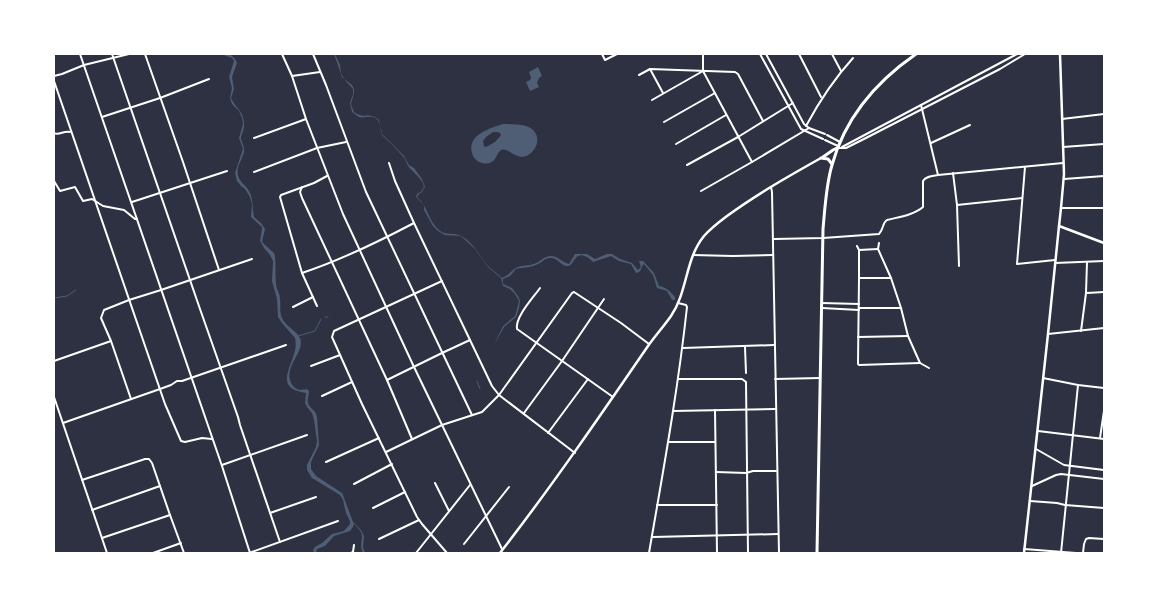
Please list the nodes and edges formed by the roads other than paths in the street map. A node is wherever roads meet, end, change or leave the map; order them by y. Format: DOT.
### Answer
graph roads {
  1 [pos="80,54"];
  2 [pos="112,54"];
  3 [pos="129,54"];
  4 [pos="145,54"];
  5 [pos="282,54"];
  6 [pos="313,54"];
  7 [pos="607,54"];
  8 [pos="617,54"];
  9 [pos="703,54"];
  10 [pos="760,54"];
  11 [pos="766,54"];
  12 [pos="799,54"];
  13 [pos="832,54"];
  14 [pos="916,54"];
  15 [pos="1017,54"];
  16 [pos="1025,54"];
  17 [pos="1060,54"];
  18 [pos="602,55"];
  19 [pos="114,58"];
  20 [pos="853,58"];
  21 [pos="84,64"];
  22 [pos="997,64"];
  23 [pos="650,69"];
  24 [pos="1000,69"];
  25 [pos="703,71"];
  26 [pos="841,71"];
  27 [pos="321,72"];
  28 [pos="639,75"];
  29 [pos="54,76"];
  30 [pos="292,76"];
  31 [pos="209,79"];
  32 [pos="54,83"];
  33 [pos="663,93"];
  34 [pos="715,93"];
  35 [pos="822,97"];
  36 [pos="160,98"];
  37 [pos="652,100"];
  38 [pos="792,103"];
  39 [pos="921,105"];
  40 [pos="788,106"];
  41 [pos="131,108"];
  42 [pos="922,108"];
  43 [pos="727,114"];
  44 [pos="1104,114"];
  45 [pos="102,117"];
  46 [pos="306,119"];
  47 [pos="1062,119"];
  48 [pos="763,121"];
  49 [pos="664,122"];
  50 [pos="970,126"];
  51 [pos="807,127"];
  52 [pos="804,131"];
  53 [pos="54,133"];
  54 [pos="72,133"];
  55 [pos="738,136"];
  56 [pos="254,138"];
  57 [pos="347,142"];
  58 [pos="840,142"];
  59 [pos="930,143"];
  60 [pos="676,144"];
  61 [pos="1104,144"];
  62 [pos="847,146"];
  63 [pos="839,147"];
  64 [pos="1063,147"];
  65 [pos="318,148"];
  66 [pos="834,156"];
  67 [pos="822,158"];
  68 [pos="752,162"];
  69 [pos="389,163"];
  70 [pos="1063,163"];
  71 [pos="832,164"];
  72 [pos="687,165"];
  73 [pos="1025,167"];
  74 [pos="227,171"];
  75 [pos="254,172"];
  76 [pos="953,173"];
  77 [pos="938,174"];
  78 [pos="328,176"];
  79 [pos="1104,176"];
  80 [pos="1064,179"];
  81 [pos="54,181"];
  82 [pos="190,183"];
  83 [pos="302,187"];
  84 [pos="771,187"];
  85 [pos="701,191"];
  86 [pos="160,193"];
  87 [pos="1023,198"];
  88 [pos="95,200"];
  89 [pos="132,202"];
  90 [pos="957,205"];
  91 [pos="1061,208"];
  92 [pos="1104,208"];
  93 [pos="137,219"];
  94 [pos="414,223"];
  95 [pos="1058,226"];
  96 [pos="388,237"];
  97 [pos="823,238"];
  98 [pos="773,240"];
  99 [pos="879,242"];
  100 [pos="1104,242"];
  101 [pos="857,246"];
  102 [pos="878,249"];
  103 [pos="859,250"];
  104 [pos="360,251"];
  105 [pos="693,255"];
  106 [pos="773,255"];
  107 [pos="252,259"];
  108 [pos="1104,261"];
  109 [pos="1055,262"];
  110 [pos="1087,262"];
  111 [pos="332,263"];
  112 [pos="960,266"];
  113 [pos="219,270"];
  114 [pos="302,273"];
  115 [pos="859,278"];
  116 [pos="891,278"];
  117 [pos="194,279"];
  118 [pos="190,280"];
  119 [pos="442,281"];
  120 [pos="192,287"];
  121 [pos="540,288"];
  122 [pos="161,290"];
  123 [pos="1104,292"];
  124 [pos="1086,293"];
  125 [pos="414,294"];
  126 [pos="313,297"];
  127 [pos="604,299"];
  128 [pos="129,300"];
  129 [pos="679,302"];
  130 [pos="822,303"];
  131 [pos="859,304"];
  132 [pos="317,306"];
  133 [pos="293,307"];
  134 [pos="387,307"];
  135 [pos="598,308"];
  136 [pos="822,308"];
  137 [pos="901,308"];
  138 [pos="859,309"];
  139 [pos="359,320"];
  140 [pos="1104,328"];
  141 [pos="1081,331"];
  142 [pos="1048,334"];
  143 [pos="908,336"];
  144 [pos="858,337"];
  145 [pos="470,340"];
  146 [pos="111,341"];
  147 [pos="536,344"];
  148 [pos="650,344"];
  149 [pos="286,345"];
  150 [pos="774,345"];
  151 [pos="745,347"];
  152 [pos="683,348"];
  153 [pos="442,352"];
  154 [pos="340,354"];
  155 [pos="54,361"];
  156 [pos="562,361"];
  157 [pos="920,363"];
  158 [pos="311,366"];
  159 [pos="414,367"];
  160 [pos="221,368"];
  161 [pos="929,368"];
  162 [pos="746,372"];
  163 [pos="191,378"];
  164 [pos="820,378"];
  165 [pos="1043,378"];
  166 [pos="588,379"];
  167 [pos="678,379"];
  168 [pos="776,379"];
  169 [pos="386,380"];
  170 [pos="352,382"];
  171 [pos="1078,385"];
  172 [pos="1104,388"];
  173 [pos="160,389"];
  174 [pos="499,395"];
  175 [pos="322,396"];
  176 [pos="54,397"];
  177 [pos="614,397"];
  178 [pos="131,399"];
  179 [pos="55,407"];
  180 [pos="746,409"];
  181 [pos="776,409"];
  182 [pos="716,410"];
  183 [pos="673,411"];
  184 [pos="1104,411"];
  185 [pos="523,414"];
  186 [pos="472,415"];
  187 [pos="63,423"];
  188 [pos="442,425"];
  189 [pos="1038,430"];
  190 [pos="548,433"];
  191 [pos="307,435"];
  192 [pos="1072,436"];
  193 [pos="379,438"];
  194 [pos="212,439"];
  195 [pos="412,439"];
  196 [pos="1100,439"];
  197 [pos="1104,439"];
  198 [pos="668,442"];
  199 [pos="716,442"];
  200 [pos="1036,448"];
  201 [pos="386,452"];
  202 [pos="575,453"];
  203 [pos="251,455"];
  204 [pos="326,462"];
  205 [pos="392,464"];
  206 [pos="222,466"];
  207 [pos="1070,466"];
  208 [pos="1104,470"];
  209 [pos="777,471"];
  210 [pos="716,472"];
  211 [pos="746,473"];
  212 [pos="1069,475"];
  213 [pos="1104,479"];
  214 [pos="82,480"];
  215 [pos="435,482"];
  216 [pos="354,484"];
  217 [pos="470,485"];
  218 [pos="160,486"];
  219 [pos="1032,486"];
  220 [pos="509,488"];
  221 [pos="406,492"];
  222 [pos="316,497"];
  223 [pos="1030,501"];
  224 [pos="656,505"];
  225 [pos="717,505"];
  226 [pos="1065,506"];
  227 [pos="373,508"];
  228 [pos="1104,508"];
  229 [pos="92,510"];
  230 [pos="448,512"];
  231 [pos="270,513"];
  232 [pos="170,515"];
  233 [pos="486,516"];
  234 [pos="338,520"];
  235 [pos="419,520"];
  236 [pos="431,534"];
  237 [pos="778,534"];
  238 [pos="717,535"];
  239 [pos="748,535"];
  240 [pos="653,536"];
  241 [pos="102,538"];
  242 [pos="379,539"];
  243 [pos="1104,539"];
  244 [pos="280,542"];
  245 [pos="181,543"];
  246 [pos="464,544"];
  247 [pos="354,545"];
  248 [pos="1024,549"];
  249 [pos="501,552"];
  250 [pos="1061,552"];
  251 [pos="107,553"];
  252 [pos="153,553"];
  253 [pos="184,553"];
  254 [pos="250,553"];
  255 [pos="352,553"];
  256 [pos="416,553"];
  257 [pos="448,553"];
  258 [pos="649,553"];
  259 [pos="717,553"];
  260 [pos="748,553"];
  261 [pos="779,553"];
  262 [pos="817,553"];
  263 [pos="1024,553"];
  264 [pos="1076,553"];
  265 [pos="1083,553"];
  1 -- 21 [label="street"];
  2 -- 19 [label="street"];
  3 -- 19 [label="street"];
  4 -- 36 [label="street"];
  5 -- 30 [label="street"];
  6 -- 27 [label="street"];
  7 -- 18 [label="street"];
  8 -- 18 [label="street"];
  9 -- 25 [label="street"];
  10 -- 40 [label="street"];
  11 -- 38 [label="street"];
  12 -- 35 [label="street"];
  13 -- 26 [label="street"];
  14 -- 58 [label="highway"];
  15 -- 22 [label="street"];
  16 -- 24 [label="street"];
  17 -- 47 [label="main road"];
  19 -- 21 [label="street"];
  19 -- 41 [label="street"];
  20 -- 26 [label="street"];
  21 -- 29 [label="street"];
  21 -- 45 [label="street"];
  22 -- 24 [label="street"];
  22 -- 39 [label="street"];
  23 -- 25 [label="street"];
  23 -- 28 [label="street"];
  23 -- 33 [label="street"];
  24 -- 42 [label="street"];
  25 -- 33 [label="street"];
  25 -- 34 [label="street"];
  25 -- 48 [label="street"];
  26 -- 35 [label="street"];
  27 -- 30 [label="street"];
  27 -- 57 [label="street"];
  30 -- 46 [label="street"];
  31 -- 36 [label="street"];
  32 -- 54 [label="street"];
  33 -- 37 [label="street"];
  34 -- 43 [label="street"];
  34 -- 49 [label="street"];
  35 -- 51 [label="street"];
  36 -- 41 [label="street"];
  36 -- 82 [label="street"];
  38 -- 40 [label="street"];
  38 -- 51 [label="street"];
  39 -- 42 [label="street"];
  39 -- 62 [label="street"];
  40 -- 48 [label="street"];
  40 -- 52 [label="street"];
  41 -- 45 [label="street"];
  41 -- 86 [label="street"];
  42 -- 59 [label="street"];
  42 -- 62 [label="street"];
  43 -- 55 [label="street"];
  43 -- 60 [label="street"];
  44 -- 47 [label="street"];
  45 -- 89 [label="street"];
  46 -- 56 [label="street"];
  46 -- 65 [label="street"];
  47 -- 64 [label="main road"];
  48 -- 55 [label="street"];
  50 -- 59 [label="street"];
  51 -- 52 [label="street"];
  51 -- 58 [label="street"];
  52 -- 63 [label="street"];
  52 -- 68 [label="street"];
  53 -- 54 [label="street"];
  54 -- 88 [label="street"];
  55 -- 68 [label="street"];
  55 -- 72 [label="street"];
  57 -- 65 [label="street"];
  57 -- 96 [label="street"];
  58 -- 63 [label="highway"];
  59 -- 77 [label="street"];
  61 -- 64 [label="street"];
  62 -- 63 [label="street"];
  63 -- 66 [label="highway"];
  63 -- 67 [label="highway"];
  64 -- 70 [label="main road"];
  65 -- 75 [label="street"];
  65 -- 78 [label="street"];
  66 -- 67 [label="main road"];
  66 -- 71 [label="highway"];
  67 -- 71 [label="highway"];
  67 -- 84 [label="main road"];
  68 -- 85 [label="street"];
  69 -- 94 [label="street"];
  70 -- 73 [label="street"];
  70 -- 80 [label="main road"];
  71 -- 97 [label="highway"];
  73 -- 76 [label="street"];
  73 -- 87 [label="street"];
  74 -- 82 [label="street"];
  76 -- 77 [label="street"];
  76 -- 90 [label="street"];
  77 -- 97 [label="street"];
  78 -- 83 [label="street"];
  78 -- 104 [label="street"];
  79 -- 80 [label="street"];
  80 -- 91 [label="main road"];
  81 -- 88 [label="street"];
  82 -- 86 [label="street"];
  82 -- 113 [label="street"];
  83 -- 111 [label="street"];
  83 -- 114 [label="street"];
  84 -- 98 [label="street"];
  84 -- 105 [label="main road"];
  86 -- 89 [label="street"];
  86 -- 118 [label="street"];
  87 -- 90 [label="street"];
  87 -- 109 [label="street"];
  88 -- 93 [label="street"];
  88 -- 128 [label="street"];
  89 -- 93 [label="street"];
  90 -- 112 [label="street"];
  91 -- 92 [label="street"];
  91 -- 95 [label="main road"];
  93 -- 122 [label="street"];
  94 -- 96 [label="street"];
  94 -- 119 [label="street"];
  95 -- 100 [label="main road"];
  95 -- 109 [label="main road"];
  96 -- 104 [label="street"];
  96 -- 125 [label="street"];
  97 -- 98 [label="street"];
  97 -- 130 [label="highway"];
  98 -- 106 [label="street"];
  99 -- 102 [label="street"];
  101 -- 103 [label="street"];
  102 -- 103 [label="street"];
  102 -- 116 [label="street"];
  103 -- 115 [label="street"];
  104 -- 111 [label="street"];
  104 -- 134 [label="street"];
  105 -- 106 [label="street"];
  105 -- 129 [label="main road"];
  106 -- 150 [label="street"];
  107 -- 113 [label="street"];
  108 -- 110 [label="street"];
  109 -- 110 [label="street"];
  109 -- 142 [label="main road"];
  110 -- 124 [label="street"];
  111 -- 114 [label="street"];
  111 -- 139 [label="street"];
  113 -- 117 [label="street"];
  114 -- 126 [label="street"];
  115 -- 116 [label="street"];
  115 -- 131 [label="street"];
  116 -- 137 [label="street"];
  117 -- 118 [label="street"];
  117 -- 120 [label="street"];
  118 -- 120 [label="street"];
  118 -- 122 [label="street"];
  119 -- 125 [label="street"];
  119 -- 145 [label="street"];
  120 -- 160 [label="street"];
  121 -- 147 [label="street"];
  122 -- 128 [label="street"];
  122 -- 163 [label="street"];
  123 -- 124 [label="street"];
  124 -- 141 [label="street"];
  125 -- 134 [label="street"];
  125 -- 153 [label="street"];
  126 -- 132 [label="street"];
  126 -- 133 [label="street"];
  127 -- 135 [label="street"];
  128 -- 146 [label="street"];
  128 -- 173 [label="street"];
  129 -- 148 [label="main road"];
  129 -- 152 [label="street"];
  130 -- 131 [label="street"];
  130 -- 136 [label="highway"];
  131 -- 138 [label="street"];
  134 -- 139 [label="street"];
  134 -- 159 [label="street"];
  135 -- 147 [label="street"];
  135 -- 148 [label="street"];
  135 -- 156 [label="street"];
  136 -- 138 [label="street"];
  136 -- 164 [label="highway"];
  137 -- 138 [label="street"];
  137 -- 143 [label="street"];
  138 -- 144 [label="street"];
  139 -- 154 [label="street"];
  139 -- 169 [label="street"];
  140 -- 141 [label="street"];
  141 -- 142 [label="street"];
  142 -- 165 [label="main road"];
  143 -- 144 [label="street"];
  143 -- 157 [label="street"];
  144 -- 157 [label="street"];
  145 -- 153 [label="street"];
  145 -- 174 [label="street"];
  146 -- 155 [label="street"];
  146 -- 178 [label="street"];
  147 -- 156 [label="street"];
  147 -- 174 [label="street"];
  148 -- 177 [label="main road"];
  149 -- 160 [label="street"];
  150 -- 151 [label="street"];
  150 -- 168 [label="street"];
  151 -- 152 [label="street"];
  151 -- 162 [label="street"];
  152 -- 167 [label="street"];
  153 -- 159 [label="street"];
  153 -- 186 [label="street"];
  154 -- 158 [label="street"];
  154 -- 170 [label="street"];
  156 -- 166 [label="street"];
  156 -- 185 [label="street"];
  157 -- 161 [label="street"];
  159 -- 169 [label="street"];
  159 -- 188 [label="street"];
  160 -- 163 [label="street"];
  160 -- 203 [label="street"];
  163 -- 173 [label="street"];
  163 -- 194 [label="street"];
  164 -- 168 [label="street"];
  164 -- 262 [label="highway"];
  165 -- 171 [label="street"];
  165 -- 189 [label="main road"];
  166 -- 177 [label="street"];
  166 -- 190 [label="street"];
  167 -- 180 [label="street"];
  167 -- 183 [label="street"];
  168 -- 181 [label="street"];
  169 -- 195 [label="street"];
  170 -- 175 [label="street"];
  170 -- 193 [label="street"];
  171 -- 172 [label="street"];
  171 -- 192 [label="street"];
  173 -- 178 [label="street"];
  173 -- 194 [label="street"];
  174 -- 185 [label="street"];
  174 -- 186 [label="street"];
  176 -- 179 [label="street"];
  177 -- 202 [label="main road"];
  178 -- 187 [label="street"];
  179 -- 187 [label="street"];
  180 -- 181 [label="street"];
  180 -- 182 [label="street"];
  180 -- 211 [label="street"];
  181 -- 209 [label="street"];
  182 -- 183 [label="street"];
  182 -- 199 [label="street"];
  183 -- 198 [label="street"];
  184 -- 196 [label="street"];
  185 -- 190 [label="street"];
  186 -- 188 [label="street"];
  187 -- 214 [label="street"];
  188 -- 195 [label="street"];
  188 -- 217 [label="street"];
  189 -- 192 [label="street"];
  189 -- 200 [label="main road"];
  190 -- 202 [label="street"];
  191 -- 203 [label="street"];
  192 -- 196 [label="street"];
  192 -- 207 [label="street"];
  193 -- 201 [label="street"];
  193 -- 204 [label="street"];
  194 -- 206 [label="street"];
  195 -- 201 [label="street"];
  196 -- 197 [label="street"];
  198 -- 199 [label="street"];
  198 -- 224 [label="street"];
  199 -- 210 [label="street"];
  200 -- 207 [label="street"];
  200 -- 219 [label="main road"];
  201 -- 205 [label="street"];
  202 -- 249 [label="main road"];
  203 -- 206 [label="street"];
  203 -- 231 [label="street"];
  205 -- 216 [label="street"];
  205 -- 221 [label="street"];
  206 -- 254 [label="street"];
  207 -- 208 [label="street"];
  207 -- 212 [label="street"];
  209 -- 211 [label="street"];
  209 -- 237 [label="street"];
  210 -- 211 [label="street"];
  210 -- 225 [label="street"];
  211 -- 239 [label="street"];
  212 -- 213 [label="street"];
  212 -- 219 [label="street"];
  212 -- 226 [label="street"];
  214 -- 218 [label="street"];
  214 -- 229 [label="street"];
  215 -- 230 [label="street"];
  217 -- 230 [label="street"];
  217 -- 233 [label="street"];
  218 -- 229 [label="street"];
  218 -- 232 [label="street"];
  219 -- 223 [label="main road"];
  220 -- 233 [label="street"];
  221 -- 227 [label="street"];
  221 -- 235 [label="street"];
  222 -- 231 [label="street"];
  223 -- 226 [label="street"];
  223 -- 248 [label="main road"];
  224 -- 225 [label="street"];
  224 -- 240 [label="street"];
  225 -- 238 [label="street"];
  226 -- 228 [label="street"];
  226 -- 250 [label="street"];
  229 -- 241 [label="street"];
  230 -- 236 [label="street"];
  231 -- 244 [label="street"];
  232 -- 241 [label="street"];
  232 -- 245 [label="street"];
  233 -- 246 [label="street"];
  233 -- 249 [label="street"];
  234 -- 244 [label="street"];
  235 -- 236 [label="street"];
  235 -- 242 [label="street"];
  236 -- 256 [label="street"];
  236 -- 257 [label="street"];
  237 -- 239 [label="street"];
  237 -- 261 [label="street"];
  238 -- 239 [label="street"];
  238 -- 240 [label="street"];
  238 -- 259 [label="street"];
  239 -- 260 [label="street"];
  240 -- 258 [label="street"];
  241 -- 251 [label="street"];
  243 -- 265 [label="street"];
  244 -- 254 [label="street"];
  245 -- 252 [label="street"];
  245 -- 253 [label="street"];
  247 -- 255 [label="street"];
  248 -- 250 [label="street"];
  248 -- 263 [label="main road"];
  250 -- 264 [label="street"];
}
